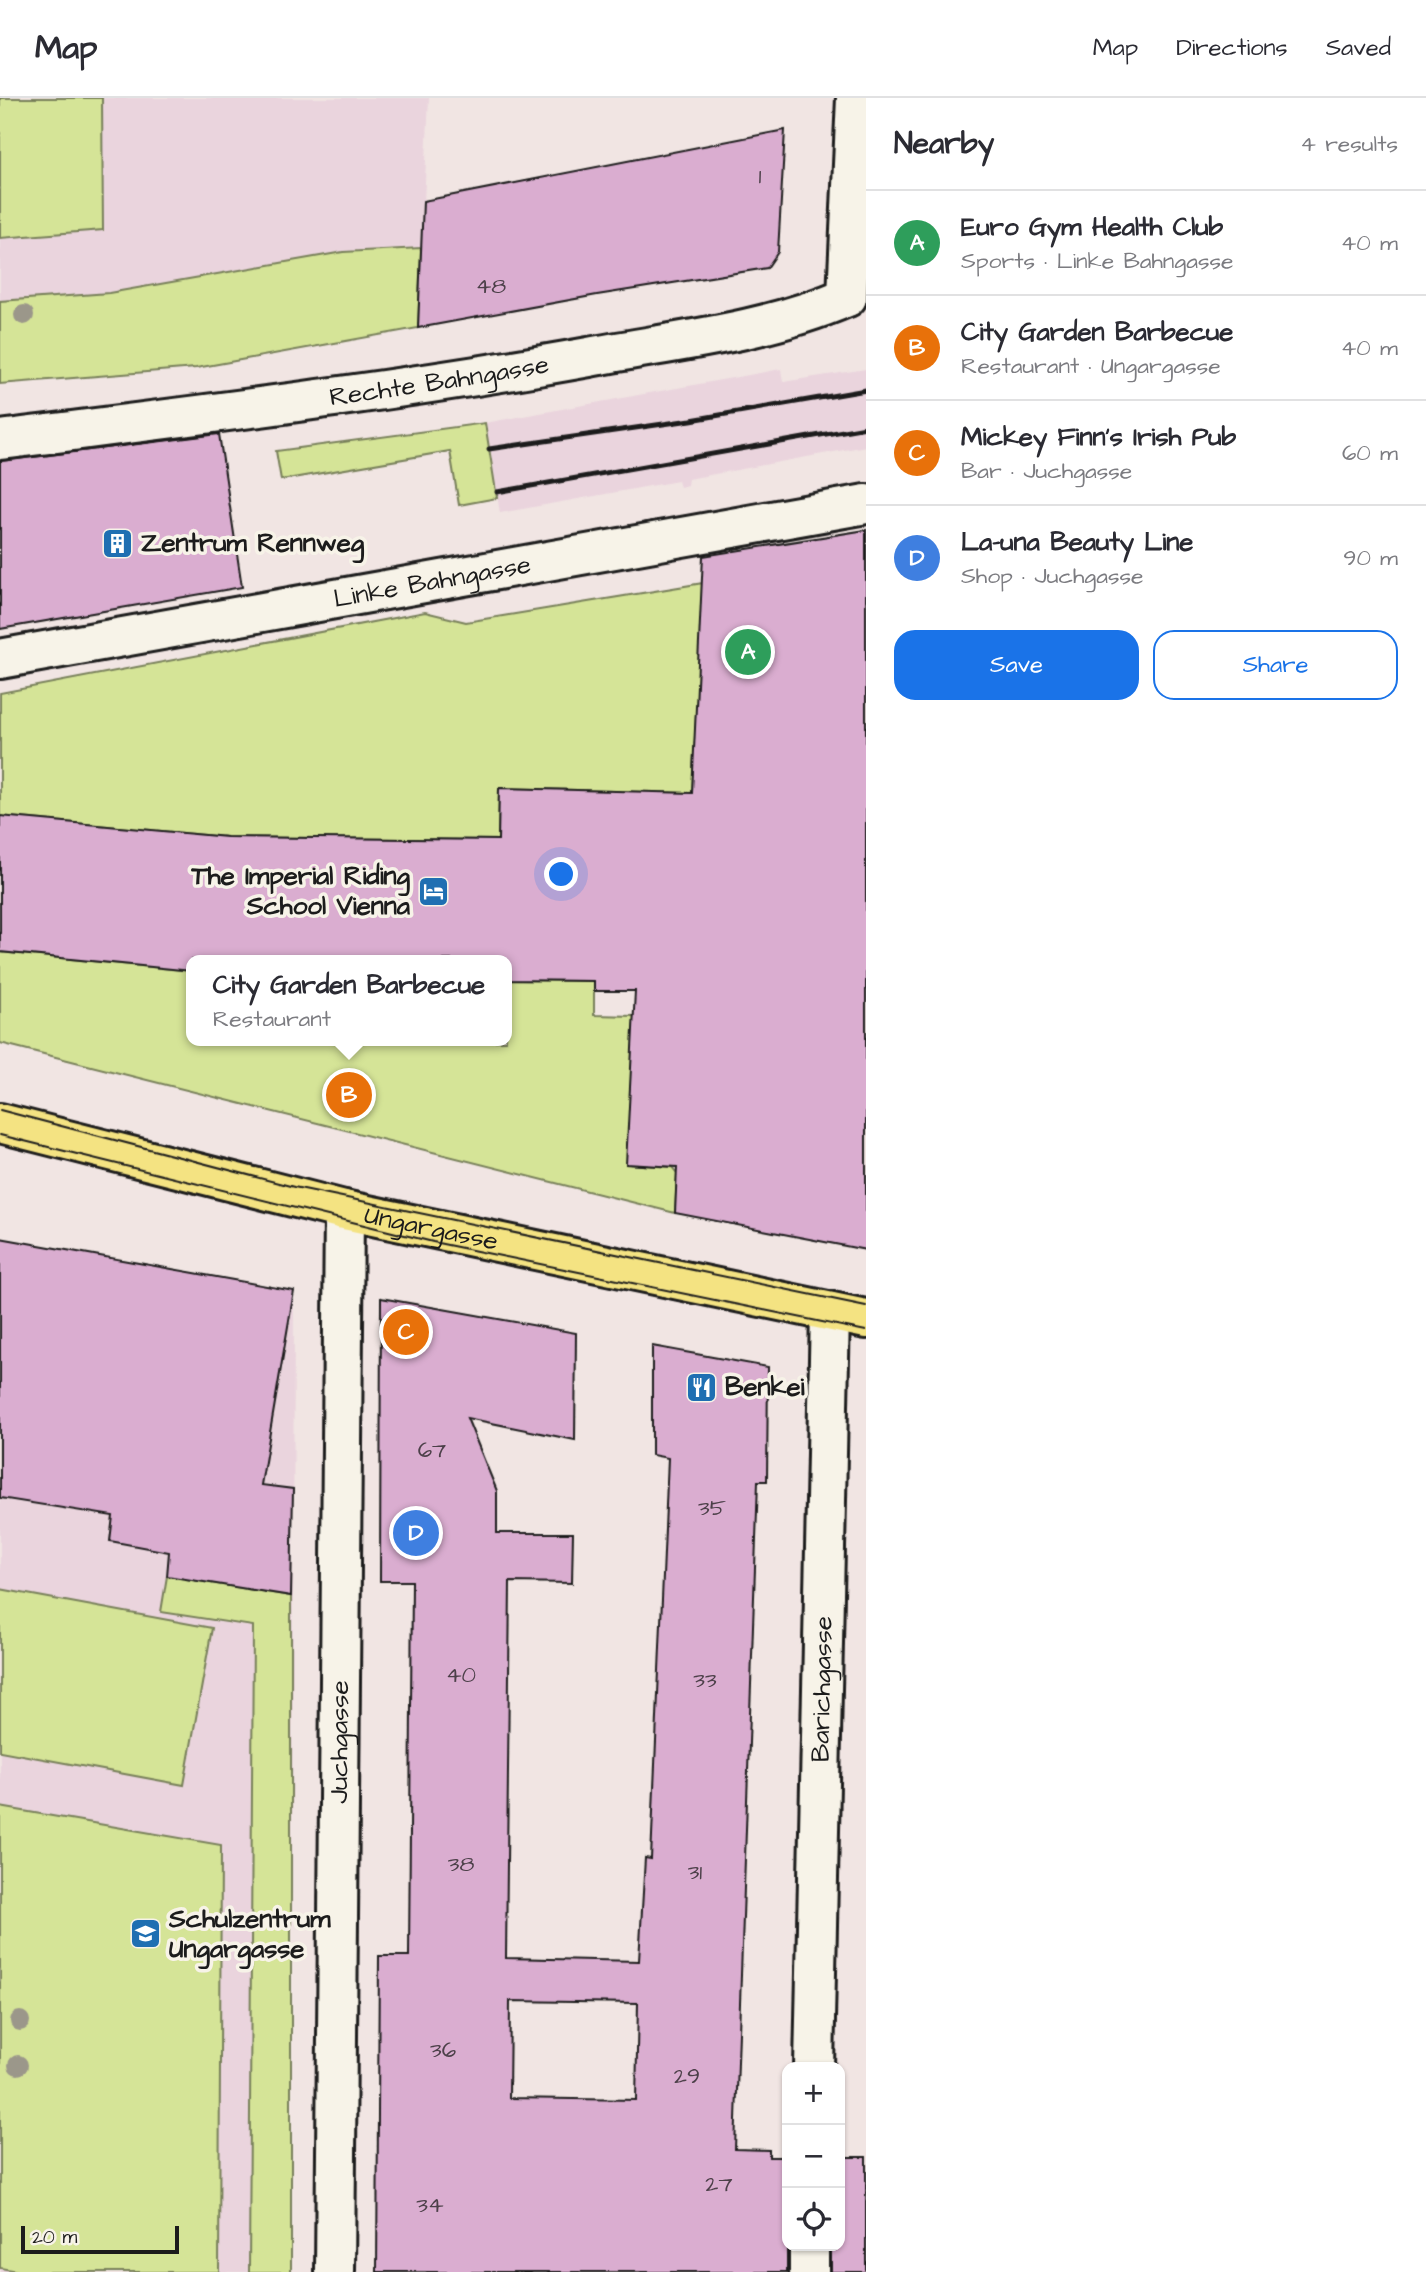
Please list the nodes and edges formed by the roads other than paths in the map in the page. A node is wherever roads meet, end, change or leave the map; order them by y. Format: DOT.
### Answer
graph roads {
  1 [pos="856,98"];
  2 [pos="857,304"];
  3 [pos="0,440"];
  4 [pos="866,504"];
  5 [pos="0,659"];
  6 [pos="0,1123"];
  7 [pos="344,1210"];
  8 [pos="848,1316"];
  9 [pos="814,2062"];
  10 [pos="809,2251"];
  11 [pos="335,2272"];
  12 [pos="809,2272"];
  1 -- 2 [label="street"];
  2 -- 3 [label="street, Rechte Bahngasse"];
  4 -- 5 [label="street, Linke Bahngasse"];
  6 -- 7 [label="main road, Ungargasse"];
  7 -- 8 [label="main road, Ungargasse"];
  7 -- 11 [label="street, Juchgasse"];
  8 -- 9 [label="street, Barichgasse"];
  10 -- 12 [label="street"];
}
